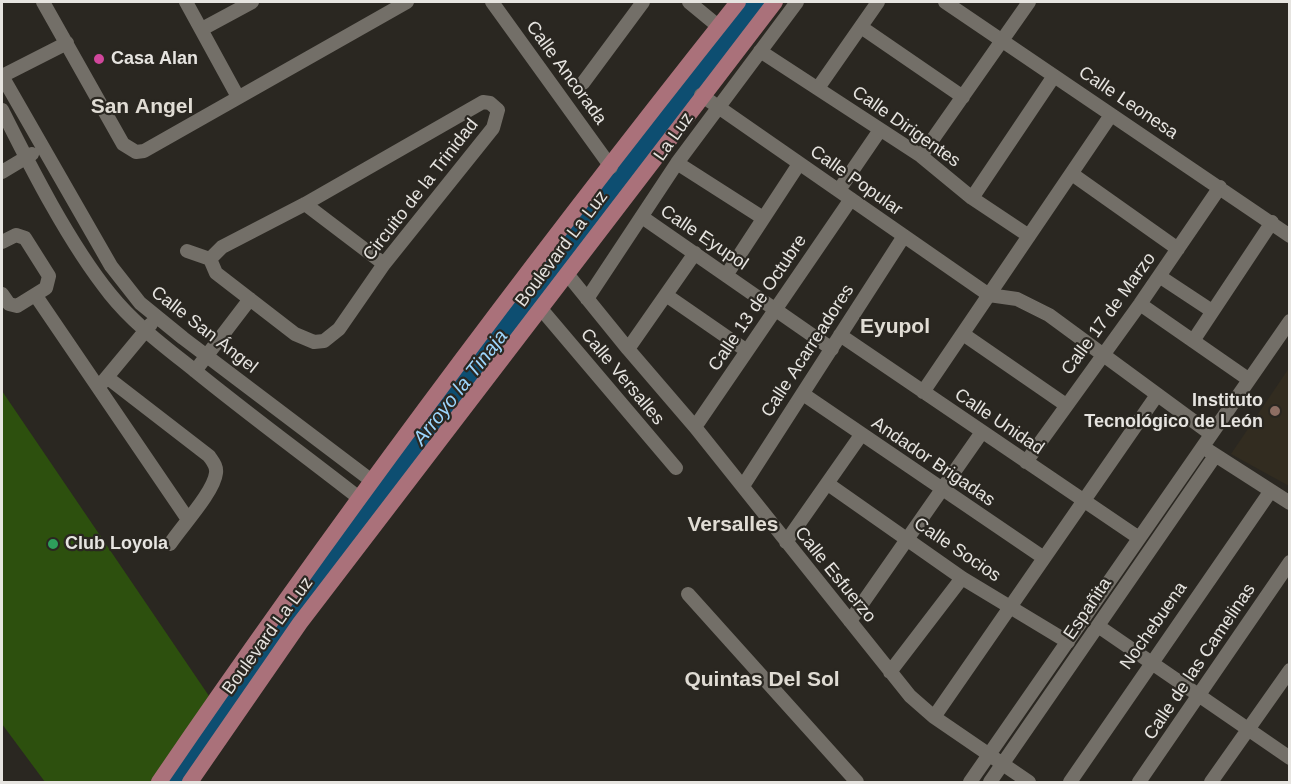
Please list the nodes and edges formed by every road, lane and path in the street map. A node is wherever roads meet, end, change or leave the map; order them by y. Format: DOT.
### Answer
graph roads {
  1 [pos="43,2"];
  2 [pos="186,2"];
  3 [pos="252,2"];
  4 [pos="408,2"];
  5 [pos="492,2"];
  6 [pos="643,2"];
  7 [pos="689,2"];
  8 [pos="738,2"];
  9 [pos="775,2"];
  10 [pos="797,2"];
  11 [pos="879,2"];
  12 [pos="945,2"];
  13 [pos="1029,2"];
  14 [pos="718,27"];
  15 [pos="861,27"];
  16 [pos="202,29"];
  17 [pos="1003,40"];
  18 [pos="67,43"];
  19 [pos="760,51"];
  20 [pos="2,76"];
  21 [pos="1054,76"];
  22 [pos="583,83"];
  23 [pos="818,88"];
  24 [pos="701,95"];
  25 [pos="963,97"];
  26 [pos="238,98"];
  27 [pos="718,107"];
  28 [pos="2,110"];
  29 [pos="1111,115"];
  30 [pos="880,130"];
  31 [pos="42,149"];
  32 [pos="921,156"];
  33 [pos="26,157"];
  34 [pos="677,163"];
  35 [pos="800,164"];
  36 [pos="611,166"];
  37 [pos="2,172"];
  38 [pos="1072,174"];
  39 [pos="1220,187"];
  40 [pos="839,190"];
  41 [pos="972,198"];
  42 [pos="851,199"];
  43 [pos="305,204"];
  44 [pos="642,217"];
  45 [pos="763,218"];
  46 [pos="1272,222"];
  47 [pos="904,236"];
  48 [pos="1029,236"];
  49 [pos="1290,236"];
  50 [pos="2,242"];
  51 [pos="1178,249"];
  52 [pos="187,250"];
  53 [pos="695,253"];
  54 [pos="210,259"];
  55 [pos="384,264"];
  56 [pos="727,274"];
  57 [pos="568,275"];
  58 [pos="1159,276"];
  59 [pos="2,294"];
  60 [pos="666,295"];
  61 [pos="989,295"];
  62 [pos="36,296"];
  63 [pos="250,299"];
  64 [pos="587,299"];
  65 [pos="1140,304"];
  66 [pos="775,309"];
  67 [pos="542,310"];
  68 [pos="1212,311"];
  69 [pos="156,318"];
  70 [pos="1290,321"];
  71 [pos="145,331"];
  72 [pos="963,334"];
  73 [pos="840,335"];
  74 [pos="1192,341"];
  75 [pos="628,349"];
  76 [pos="831,349"];
  77 [pos="747,351"];
  78 [pos="1102,355"];
  79 [pos="207,356"];
  80 [pos="195,372"];
  81 [pos="108,378"];
  82 [pos="1248,379"];
  83 [pos="96,387"];
  84 [pos="923,392"];
  85 [pos="803,394"];
  86 [pos="1157,395"];
  87 [pos="1066,405"];
  88 [pos="695,427"];
  89 [pos="982,432"];
  90 [pos="1211,434"];
  91 [pos="861,435"];
  92 [pos="1202,446"];
  93 [pos="1215,456"];
  94 [pos="1026,462"];
  95 [pos="676,468"];
  96 [pos="372,481"];
  97 [pos="828,484"];
  98 [pos="743,486"];
  99 [pos="942,490"];
  100 [pos="1270,492"];
  101 [pos="359,498"];
  102 [pos="1084,501"];
  103 [pos="1290,503"];
  104 [pos="187,518"];
  105 [pos="1139,538"];
  106 [pos="909,539"];
  107 [pos="786,542"];
  108 [pos="170,544"];
  109 [pos="1044,558"];
  110 [pos="1290,562"];
  111 [pos="962,578"];
  112 [pos="688,594"];
  113 [pos="1011,608"];
  114 [pos="850,621"];
  115 [pos="1098,626"];
  116 [pos="1068,642"];
  117 [pos="1151,661"];
  118 [pos="1290,670"];
  119 [pos="890,672"];
  120 [pos="1200,695"];
  121 [pos="934,717"];
  122 [pos="1249,728"];
  123 [pos="988,755"];
  124 [pos="1290,758"];
  125 [pos="1003,765"];
  126 [pos="159,783"];
  127 [pos="190,783"];
  128 [pos="857,783"];
  129 [pos="970,783"];
  130 [pos="990,783"];
  131 [pos="1029,783"];
  132 [pos="1070,783"];
  133 [pos="1139,783"];
  134 [pos="1212,783"];
  1 -- 18 [label="street"];
  2 -- 16 [label="street"];
  3 -- 16 [label="street"];
  4 -- 26 [label="street"];
  5 -- 36 [label="street, Calle Ancorada"];
  6 -- 22 [label="street"];
  7 -- 14 [label="street"];
  8 -- 14 [label="main road, Boulevard La Luz"];
  9 -- 24 [label="main road, Boulevard La Luz"];
  10 -- 19 [label="street, La Luz"];
  11 -- 15 [label="street"];
  12 -- 17 [label="street, Calle Leonesa"];
  13 -- 17 [label="street"];
  14 -- 36 [label="main road, Boulevard La Luz"];
  15 -- 23 [label="street"];
  15 -- 25 [label="street"];
  16 -- 26 [label="street"];
  17 -- 21 [label="street, Calle Leonesa"];
  17 -- 25 [label="street"];
  18 -- 20 [label="street"];
  18 -- 26 [label="street"];
  19 -- 23 [label="street, Calle Dirigentes"];
  19 -- 27 [label="street, La Luz"];
  20 -- 31 [label="street, Calle San Ángel"];
  21 -- 29 [label="street, Calle Leonesa"];
  21 -- 41 [label="street"];
  23 -- 30 [label="street, Calle Dirigentes"];
  24 -- 27 [label="street, Calle Popular"];
  24 -- 57 [label="main road, Boulevard La Luz"];
  25 -- 32 [label="street"];
  27 -- 34 [label="street, La Luz"];
  27 -- 35 [label="street, Calle Popular"];
  28 -- 33 [label="street, Calle San Ángel"];
  29 -- 38 [label="street"];
  29 -- 39 [label="street, Calle Leonesa"];
  30 -- 32 [label="street, Calle Dirigentes"];
  30 -- 40 [label="street"];
  31 -- 33 [label="street"];
  31 -- 69 [label="street, Calle San Ángel"];
  32 -- 41 [label="street, Calle Dirigentes"];
  33 -- 37 [label="street"];
  33 -- 71 [label="street, Calle San Ángel"];
  34 -- 44 [label="street, La Luz"];
  34 -- 45 [label="street"];
  35 -- 40 [label="street, Calle Popular"];
  35 -- 45 [label="street"];
  36 -- 96 [label="main road, Boulevard La Luz"];
  38 -- 48 [label="street"];
  38 -- 51 [label="street"];
  39 -- 46 [label="street, Calle Leonesa"];
  39 -- 51 [label="street, Calle 17 de Marzo"];
  40 -- 42 [label="street, Calle Popular"];
  41 -- 48 [label="street, Calle Dirigentes"];
  42 -- 47 [label="street, Calle Popular"];
  42 -- 66 [label="street, Calle 13 de Octubre"];
  43 -- 54 [label="street, Circuito de la Trinidad"];
  43 -- 55 [label="street"];
  43 -- 55 [label="street, Circuito de la Trinidad"];
  44 -- 53 [label="street, Calle Eyupol"];
  44 -- 64 [label="street, La Luz"];
  45 -- 56 [label="street"];
  46 -- 49 [label="street, Calle Leonesa"];
  46 -- 68 [label="street"];
  47 -- 61 [label="street, Calle Popular"];
  47 -- 73 [label="street, Calle Acarreadores"];
  48 -- 61 [label="street"];
  50 -- 62 [label="street"];
  51 -- 58 [label="street, Calle 17 de Marzo"];
  52 -- 54 [label="street"];
  53 -- 56 [label="street, Calle Eyupol"];
  53 -- 60 [label="street"];
  54 -- 63 [label="street, Circuito de la Trinidad"];
  55 -- 63 [label="street, Circuito de la Trinidad"];
  56 -- 66 [label="street, Calle Eyupol"];
  57 -- 64 [label="street, Calle Esfuerzo"];
  57 -- 67 [label="main road, Boulevard La Luz"];
  58 -- 65 [label="street, Calle 17 de Marzo"];
  58 -- 68 [label="street"];
  59 -- 62 [label="street"];
  60 -- 75 [label="street"];
  60 -- 77 [label="street"];
  61 -- 72 [label="street"];
  61 -- 78 [label="street"];
  62 -- 83 [label="street"];
  63 -- 79 [label="street"];
  64 -- 75 [label="street, Calle Esfuerzo"];
  65 -- 74 [label="street"];
  65 -- 78 [label="street, Calle 17 de Marzo"];
  66 -- 76 [label="street, Calle Eyupol"];
  66 -- 77 [label="street, Calle 13 de Octubre"];
  67 -- 95 [label="street, Calle Versalles"];
  67 -- 127 [label="main road, Boulevard La Luz"];
  68 -- 74 [label="street"];
  69 -- 71 [label="street"];
  69 -- 79 [label="street, Calle San Ángel"];
  70 -- 82 [label="street"];
  71 -- 80 [label="street, Calle San Ángel"];
  71 -- 81 [label="street"];
  72 -- 84 [label="street"];
  72 -- 87 [label="street"];
  73 -- 76 [label="street, Calle Acarreadores"];
  73 -- 84 [label="street, Calle Unidad"];
  74 -- 82 [label="street"];
  75 -- 88 [label="street, Calle Esfuerzo"];
  76 -- 85 [label="street, Calle Acarreadores"];
  77 -- 88 [label="street, Calle 13 de Octubre"];
  78 -- 86 [label="street"];
  78 -- 87 [label="street, Calle 17 de Marzo"];
  79 -- 80 [label="street"];
  79 -- 96 [label="street, Calle San Ángel"];
  80 -- 101 [label="street, Calle San Ángel"];
  81 -- 83 [label="street"];
  81 -- 104 [label="street"];
  82 -- 90 [label="street"];
  83 -- 104 [label="street"];
  84 -- 89 [label="street, Calle Unidad"];
  85 -- 91 [label="street, Andador Brigadas"];
  85 -- 98 [label="street, Calle Acarreadores"];
  86 -- 90 [label="street"];
  86 -- 102 [label="street"];
  87 -- 94 [label="street, Calle 17 de Marzo"];
  88 -- 98 [label="street, Calle Esfuerzo"];
  89 -- 94 [label="street, Calle Unidad"];
  89 -- 99 [label="street"];
  90 -- 92 [label="street"];
  91 -- 97 [label="street"];
  91 -- 99 [label="street, Andador Brigadas"];
  92 -- 93 [label="street"];
  92 -- 105 [label="street"];
  93 -- 100 [label="street"];
  93 -- 115 [label="street, Españita"];
  94 -- 102 [label="street, Calle Unidad"];
  96 -- 101 [label="main road, Boulevard La Luz"];
  97 -- 106 [label="street, Calle Socios"];
  97 -- 107 [label="street"];
  98 -- 107 [label="street, Calle Esfuerzo"];
  99 -- 106 [label="street"];
  99 -- 109 [label="street, Andador Brigadas"];
  100 -- 103 [label="street"];
  100 -- 117 [label="street, Nochebuena"];
  101 -- 126 [label="main road, Boulevard La Luz"];
  102 -- 105 [label="street, Calle Unidad"];
  102 -- 109 [label="street"];
  104 -- 108 [label="street"];
  105 -- 116 [label="street"];
  106 -- 111 [label="street, Calle Socios"];
  106 -- 114 [label="street"];
  107 -- 114 [label="street, Calle Esfuerzo"];
  109 -- 113 [label="street"];
  110 -- 120 [label="street, Calle de las Camelinas"];
  111 -- 113 [label="street, Calle Socios"];
  111 -- 119 [label="street"];
  112 -- 128 [label="street"];
  113 -- 116 [label="street, Calle Socios"];
  113 -- 121 [label="street"];
  114 -- 119 [label="street, Calle Esfuerzo"];
  115 -- 117 [label="street"];
  115 -- 125 [label="street, Españita"];
  116 -- 123 [label="street"];
  117 -- 120 [label="street"];
  117 -- 132 [label="street, Nochebuena"];
  118 -- 122 [label="street"];
  119 -- 121 [label="street, Calle Esfuerzo"];
  120 -- 122 [label="street"];
  120 -- 133 [label="street, Calle de las Camelinas"];
  121 -- 123 [label="street, Calle Esfuerzo"];
  122 -- 124 [label="street"];
  122 -- 134 [label="street"];
  123 -- 125 [label="street, Calle Esfuerzo"];
  123 -- 129 [label="street"];
  125 -- 130 [label="street, Españita"];
  125 -- 131 [label="street, Calle Esfuerzo"];
}
